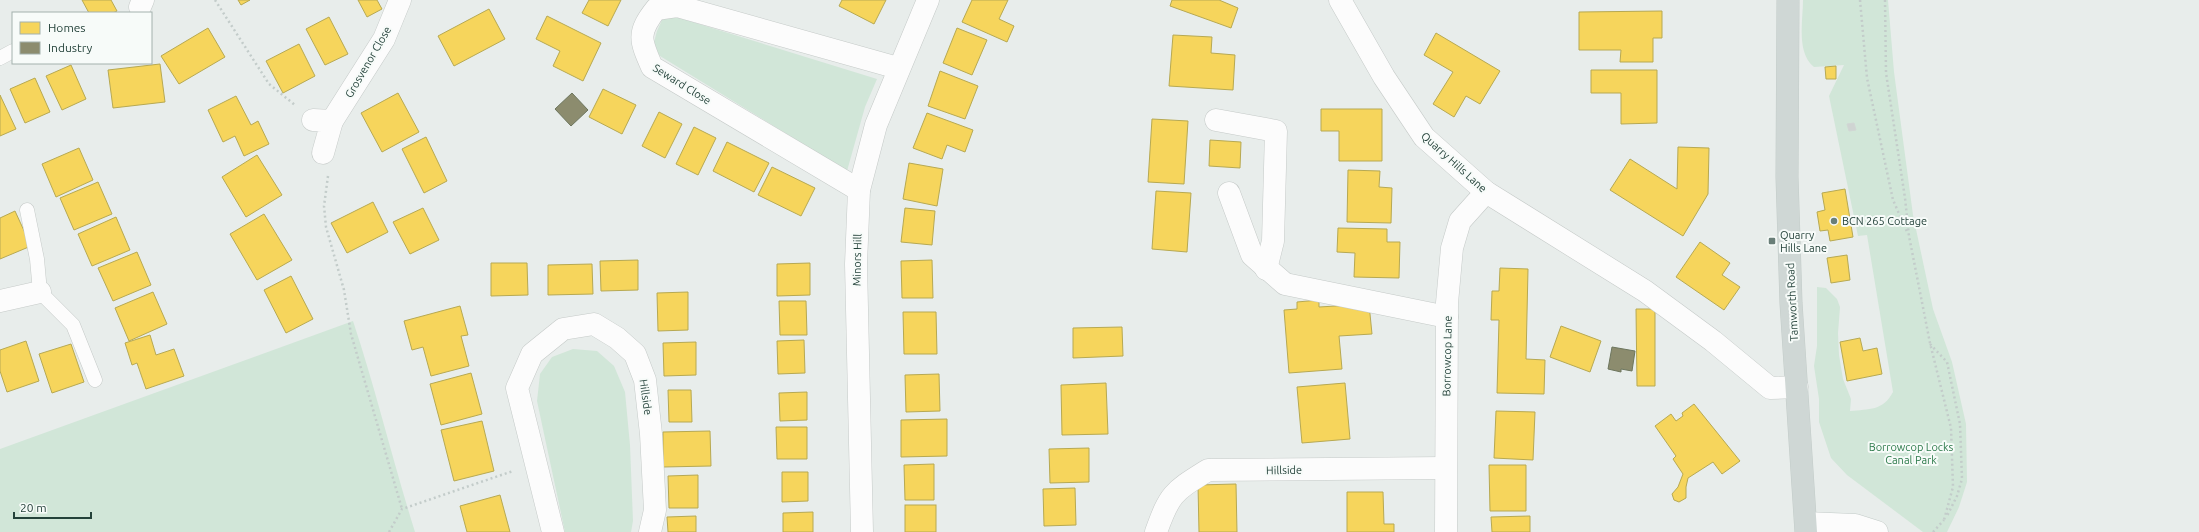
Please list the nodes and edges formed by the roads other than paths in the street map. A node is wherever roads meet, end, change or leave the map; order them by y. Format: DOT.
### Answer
graph roads {
  1 [pos="400,0"];
  2 [pos="928,0"];
  3 [pos="1340,0"];
  4 [pos="1788,0"];
  5 [pos="12,52"];
  6 [pos="0,58"];
  7 [pos="898,68"];
  8 [pos="1216,120"];
  9 [pos="323,153"];
  10 [pos="859,190"];
  11 [pos="1229,192"];
  12 [pos="1486,192"];
  13 [pos="27,210"];
  14 [pos="1266,269"];
  15 [pos="40,292"];
  16 [pos="0,301"];
  17 [pos="1447,317"];
  18 [pos="95,380"];
  19 [pos="1797,387"];
  20 [pos="1445,468"];
  21 [pos="1806,528"];
  22 [pos="553,532"];
  23 [pos="650,532"];
  24 [pos="862,532"];
  25 [pos="1156,532"];
  26 [pos="1446,532"];
  27 [pos="1878,532"];
  1 -- 9 [label="street, Grosvenor Close"];
  2 -- 7 [label="street, Minors Hill"];
  3 -- 12 [label="street, Quarry Hills Lane"];
  4 -- 19 [label="main road, Tamworth Road"];
  5 -- 6 [label="lane"];
  7 -- 10 [label="street, Minors Hill"];
  7 -- 10 [label="street, Seward Close"];
  8 -- 14 [label="street"];
  10 -- 24 [label="street, Minors Hill"];
  11 -- 14 [label="street"];
  12 -- 17 [label="street, Borrowcop Lane"];
  12 -- 19 [label="street, Quarry Hills Lane"];
  13 -- 15 [label="lane"];
  14 -- 17 [label="street"];
  15 -- 16 [label="street"];
  15 -- 18 [label="lane"];
  17 -- 20 [label="street, Borrowcop Lane"];
  19 -- 21 [label="main road, Tamworth Road"];
  20 -- 25 [label="street, Hillside"];
  20 -- 26 [label="street, Borrowcop Lane"];
  21 -- 27 [label="street"];
  22 -- 23 [label="street, Hillside"];
}
